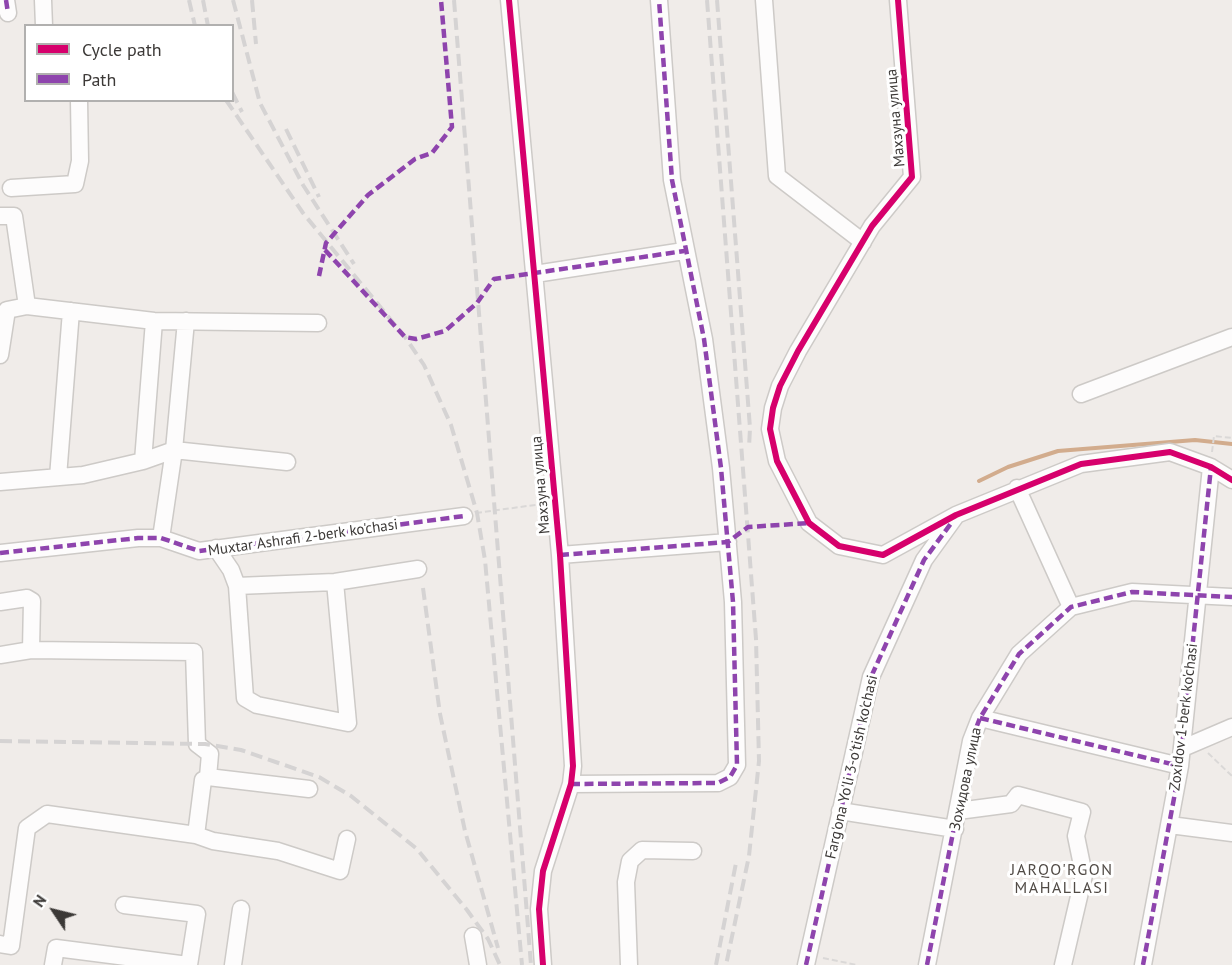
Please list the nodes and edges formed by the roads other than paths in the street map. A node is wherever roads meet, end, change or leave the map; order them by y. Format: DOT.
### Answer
graph roads {
  1 [pos="43,0"];
  2 [pos="509,0"];
  3 [pos="658,0"];
  4 [pos="764,0"];
  5 [pos="898,0"];
  6 [pos="44,24"];
  7 [pos="79,102"];
  8 [pos="6,188"];
  9 [pos="7,216"];
  10 [pos="862,242"];
  11 [pos="684,251"];
  12 [pos="535,274"];
  13 [pos="27,306"];
  14 [pos="71,311"];
  15 [pos="154,321"];
  16 [pos="186,321"];
  17 [pos="318,323"];
  18 [pos="1,337"];
  19 [pos="1232,337"];
  20 [pos="0,355"];
  21 [pos="1081,394"];
  22 [pos="174,450"];
  23 [pos="143,461"];
  24 [pos="287,462"];
  25 [pos="1211,467"];
  26 [pos="58,477"];
  27 [pos="1232,480"];
  28 [pos="0,482"];
  29 [pos="1017,488"];
  30 [pos="956,515"];
  31 [pos="465,516"];
  32 [pos="161,538"];
  33 [pos="728,542"];
  34 [pos="216,548"];
  35 [pos="0,553"];
  36 [pos="560,555"];
  37 [pos="418,569"];
  38 [pos="335,582"];
  39 [pos="237,586"];
  40 [pos="1199,595"];
  41 [pos="1232,597"];
  42 [pos="0,602"];
  43 [pos="1071,608"];
  44 [pos="31,650"];
  45 [pos="0,655"];
  46 [pos="980,718"];
  47 [pos="1232,727"];
  48 [pos="1190,745"];
  49 [pos="1180,766"];
  50 [pos="208,777"];
  51 [pos="571,784"];
  52 [pos="309,789"];
  53 [pos="840,811"];
  54 [pos="958,811"];
  55 [pos="1170,825"];
  56 [pos="955,829"];
  57 [pos="1232,833"];
  58 [pos="196,835"];
  59 [pos="347,839"];
  60 [pos="693,851"];
  61 [pos="124,905"];
  62 [pos="241,909"];
  63 [pos="473,936"];
  64 [pos="0,944"];
  65 [pos="807,960"];
  66 [pos="53,965"];
  67 [pos="189,965"];
  68 [pos="233,965"];
  69 [pos="478,965"];
  70 [pos="543,965"];
  71 [pos="629,965"];
  72 [pos="927,965"];
  73 [pos="1063,965"];
  74 [pos="1143,965"];
  1 -- 6 [label="street"];
  2 -- 12 [label="street, Махзуна улица"];
  3 -- 11 [label="street"];
  4 -- 10 [label="street"];
  5 -- 10 [label="street, Махзуна улица"];
  7 -- 8 [label="street"];
  8 -- 9 [label="street"];
  9 -- 13 [label="street"];
  10 -- 30 [label="street, Махзуна улица"];
  11 -- 12 [label="street"];
  11 -- 33 [label="street"];
  12 -- 36 [label="street, Махзуна улица"];
  13 -- 14 [label="street"];
  13 -- 18 [label="street"];
  14 -- 15 [label="street"];
  14 -- 26 [label="street"];
  15 -- 16 [label="street"];
  15 -- 23 [label="street"];
  16 -- 17 [label="street"];
  16 -- 22 [label="street"];
  18 -- 20 [label="street"];
  19 -- 21 [label="street"];
  22 -- 23 [label="street"];
  22 -- 24 [label="street"];
  22 -- 32 [label="street"];
  23 -- 26 [label="street"];
  25 -- 27 [label="street, Махзуна улица"];
  25 -- 29 [label="street, Махзуна улица"];
  25 -- 40 [label="street, Zoxidov 1-berk ko'chasi"];
  26 -- 28 [label="street"];
  29 -- 30 [label="street, Махзуна улица"];
  29 -- 43 [label="street"];
  30 -- 53 [label="street, Farg'ona Yo'li 3-o'tish ko'chasi"];
  31 -- 34 [label="street, Muxtar Ashrafi 2-berk ko'chasi"];
  32 -- 34 [label="street, Muxtar Ashrafi 2-berk ko'chasi"];
  32 -- 35 [label="street, Muxtar Ashrafi 2-berk ko'chasi"];
  33 -- 36 [label="street"];
  33 -- 51 [label="street"];
  34 -- 39 [label="street"];
  36 -- 51 [label="street, Махзуна улица"];
  37 -- 38 [label="street"];
  38 -- 39 [label="street"];
  38 -- 39 [label="street"];
  40 -- 41 [label="street, Зохидова улица"];
  40 -- 43 [label="street, Зохидова улица"];
  40 -- 48 [label="street, Zoxidov 1-berk ko'chasi"];
  42 -- 44 [label="street"];
  43 -- 46 [label="street, Зохидова улица"];
  44 -- 45 [label="street"];
  44 -- 50 [label="street"];
  46 -- 49 [label="street"];
  46 -- 54 [label="street, Зохидова улица"];
  47 -- 48 [label="street"];
  48 -- 49 [label="street, Zoxidov 1-berk ko'chasi"];
  49 -- 55 [label="street, Zoxidov 1-berk ko'chasi"];
  50 -- 52 [label="street"];
  50 -- 58 [label="street"];
  51 -- 70 [label="street, Махзуна улица"];
  53 -- 56 [label="street"];
  53 -- 65 [label="street, Farg'ona Yo'li 3-o'tish ko'chasi"];
  54 -- 56 [label="street, Зохидова улица"];
  54 -- 73 [label="street"];
  55 -- 57 [label="street"];
  55 -- 74 [label="street, Zoxidov 1-berk ko'chasi"];
  56 -- 72 [label="street, Зохидова улица"];
  58 -- 59 [label="street"];
  58 -- 64 [label="street"];
  60 -- 71 [label="street"];
  61 -- 67 [label="street"];
  62 -- 68 [label="street"];
  63 -- 69 [label="street"];
  66 -- 67 [label="street"];
}
